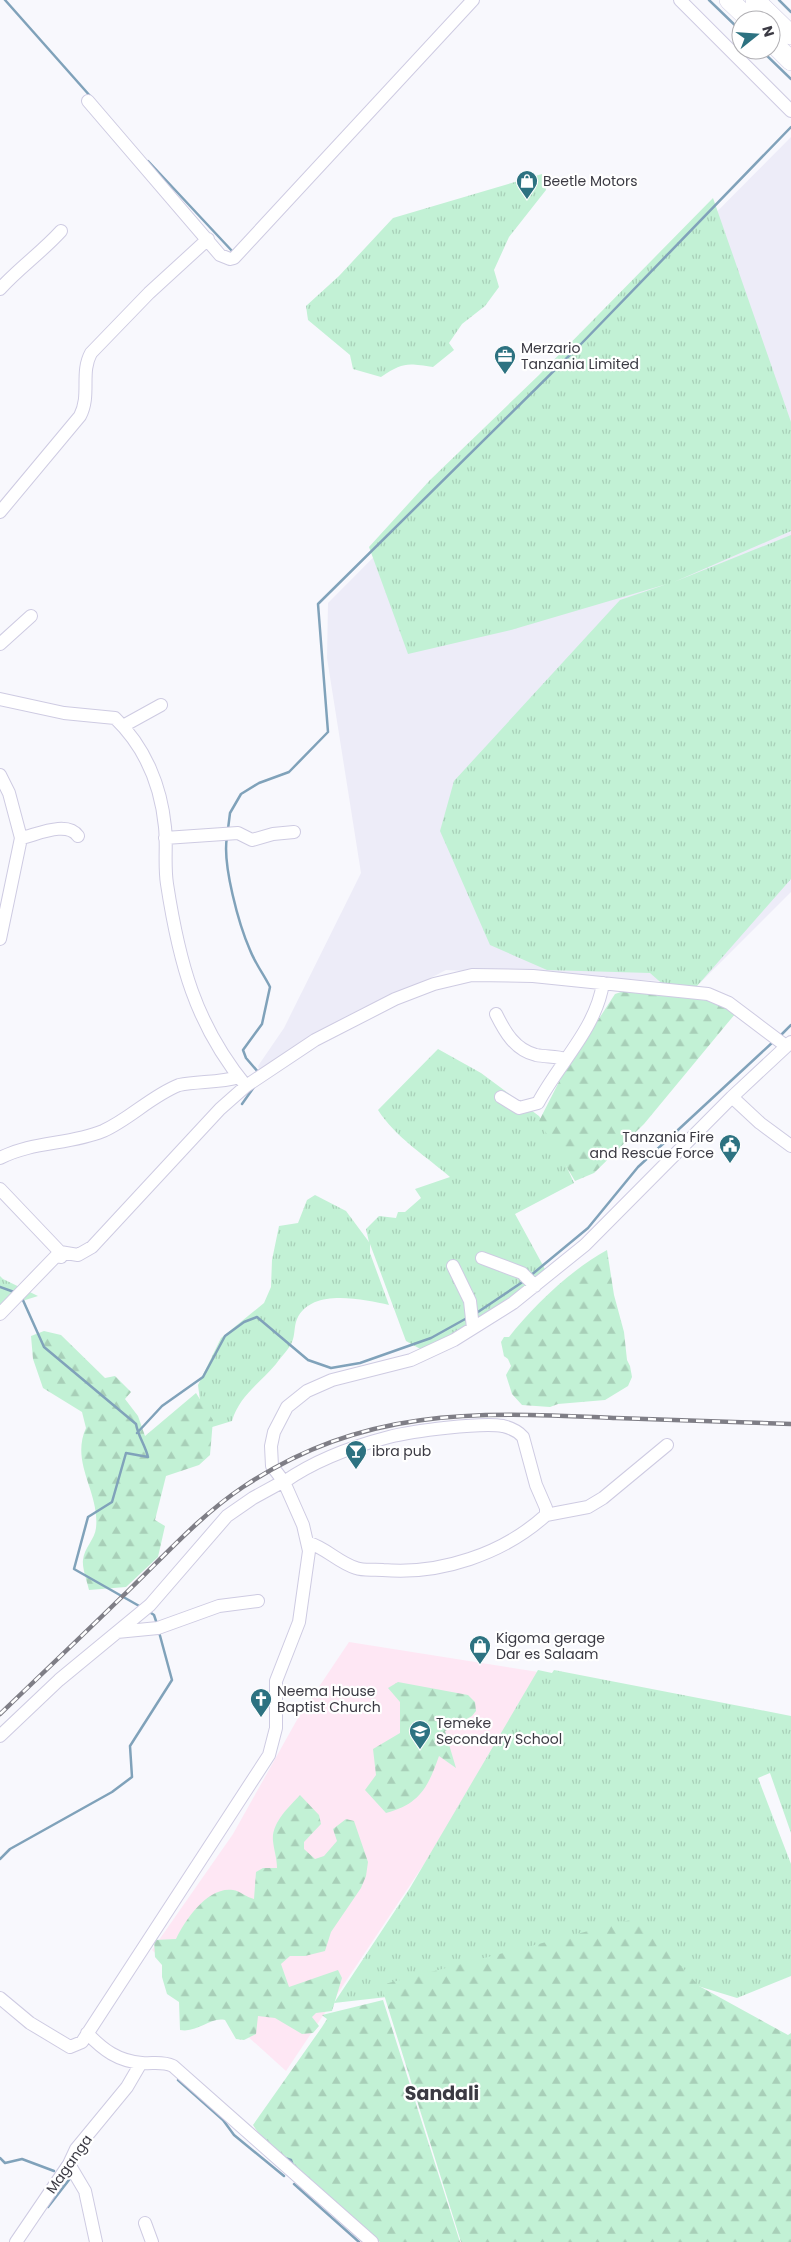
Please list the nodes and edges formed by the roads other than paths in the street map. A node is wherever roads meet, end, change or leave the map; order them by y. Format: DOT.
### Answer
graph roads {
  1 [pos="473,0"];
  2 [pos="680,0"];
  3 [pos="729,0"];
  4 [pos="755,0"];
  5 [pos="740,10"];
  6 [pos="791,36"];
  7 [pos="781,51"];
  8 [pos="791,61"];
  9 [pos="88,101"];
  10 [pos="791,111"];
  11 [pos="62,231"];
  12 [pos="208,239"];
  13 [pos="0,289"];
  14 [pos="0,512"];
  15 [pos="31,616"];
  16 [pos="0,644"];
  17 [pos="0,699"];
  18 [pos="161,705"];
  19 [pos="123,726"];
  20 [pos="0,775"];
  21 [pos="294,832"];
  22 [pos="78,836"];
  23 [pos="21,838"];
  24 [pos="165,838"];
  25 [pos="4,900"];
  26 [pos="0,939"];
  27 [pos="603,983"];
  28 [pos="496,1014"];
  29 [pos="788,1044"];
  30 [pos="566,1059"];
  31 [pos="242,1082"];
  32 [pos="501,1097"];
  33 [pos="732,1097"];
  34 [pos="791,1146"];
  35 [pos="0,1158"];
  36 [pos="0,1189"];
  37 [pos="60,1255"];
  38 [pos="482,1258"];
  39 [pos="453,1266"];
  40 [pos="535,1286"];
  41 [pos="0,1314"];
  42 [pos="473,1328"];
  43 [pos="667,1444"];
  44 [pos="284,1482"];
  45 [pos="546,1515"];
  46 [pos="309,1543"];
  47 [pos="258,1601"];
  48 [pos="117,1632"];
  49 [pos="0,1736"];
  50 [pos="0,1998"];
  51 [pos="87,2033"];
  52 [pos="141,2063"];
  53 [pos="69,2164"];
  54 [pos="145,2223"];
  55 [pos="16,2242"];
  56 [pos="96,2242"];
  57 [pos="152,2242"];
  58 [pos="372,2242"];
  1 -- 12 [label="street"];
  2 -- 10 [label="street"];
  3 -- 5 [label="highway"];
  4 -- 6 [label="highway"];
  7 -- 8 [label="highway"];
  9 -- 12 [label="street"];
  11 -- 13 [label="street"];
  12 -- 14 [label="street"];
  15 -- 16 [label="street"];
  17 -- 19 [label="street"];
  18 -- 19 [label="street"];
  19 -- 24 [label="street"];
  20 -- 23 [label="street"];
  21 -- 24 [label="street"];
  22 -- 23 [label="street"];
  23 -- 25 [label="street"];
  24 -- 31 [label="street"];
  25 -- 26 [label="street"];
  27 -- 29 [label="street"];
  27 -- 30 [label="street"];
  27 -- 31 [label="street"];
  28 -- 30 [label="street"];
  29 -- 33 [label="street"];
  30 -- 32 [label="street"];
  31 -- 35 [label="street"];
  31 -- 37 [label="street"];
  33 -- 34 [label="street"];
  33 -- 40 [label="street"];
  36 -- 37 [label="street"];
  37 -- 41 [label="street"];
  38 -- 40 [label="street"];
  39 -- 42 [label="street"];
  40 -- 42 [label="street"];
  42 -- 44 [label="street"];
  43 -- 45 [label="street"];
  44 -- 45 [label="street"];
  44 -- 46 [label="street"];
  44 -- 48 [label="street"];
  45 -- 46 [label="street"];
  46 -- 51 [label="street"];
  47 -- 48 [label="street"];
  48 -- 49 [label="street"];
  50 -- 51 [label="street"];
  51 -- 52 [label="street"];
  52 -- 53 [label="street, Maganga"];
  52 -- 58 [label="street"];
  53 -- 55 [label="street, Maganga"];
  53 -- 56 [label="street"];
  54 -- 57 [label="street"];
}
